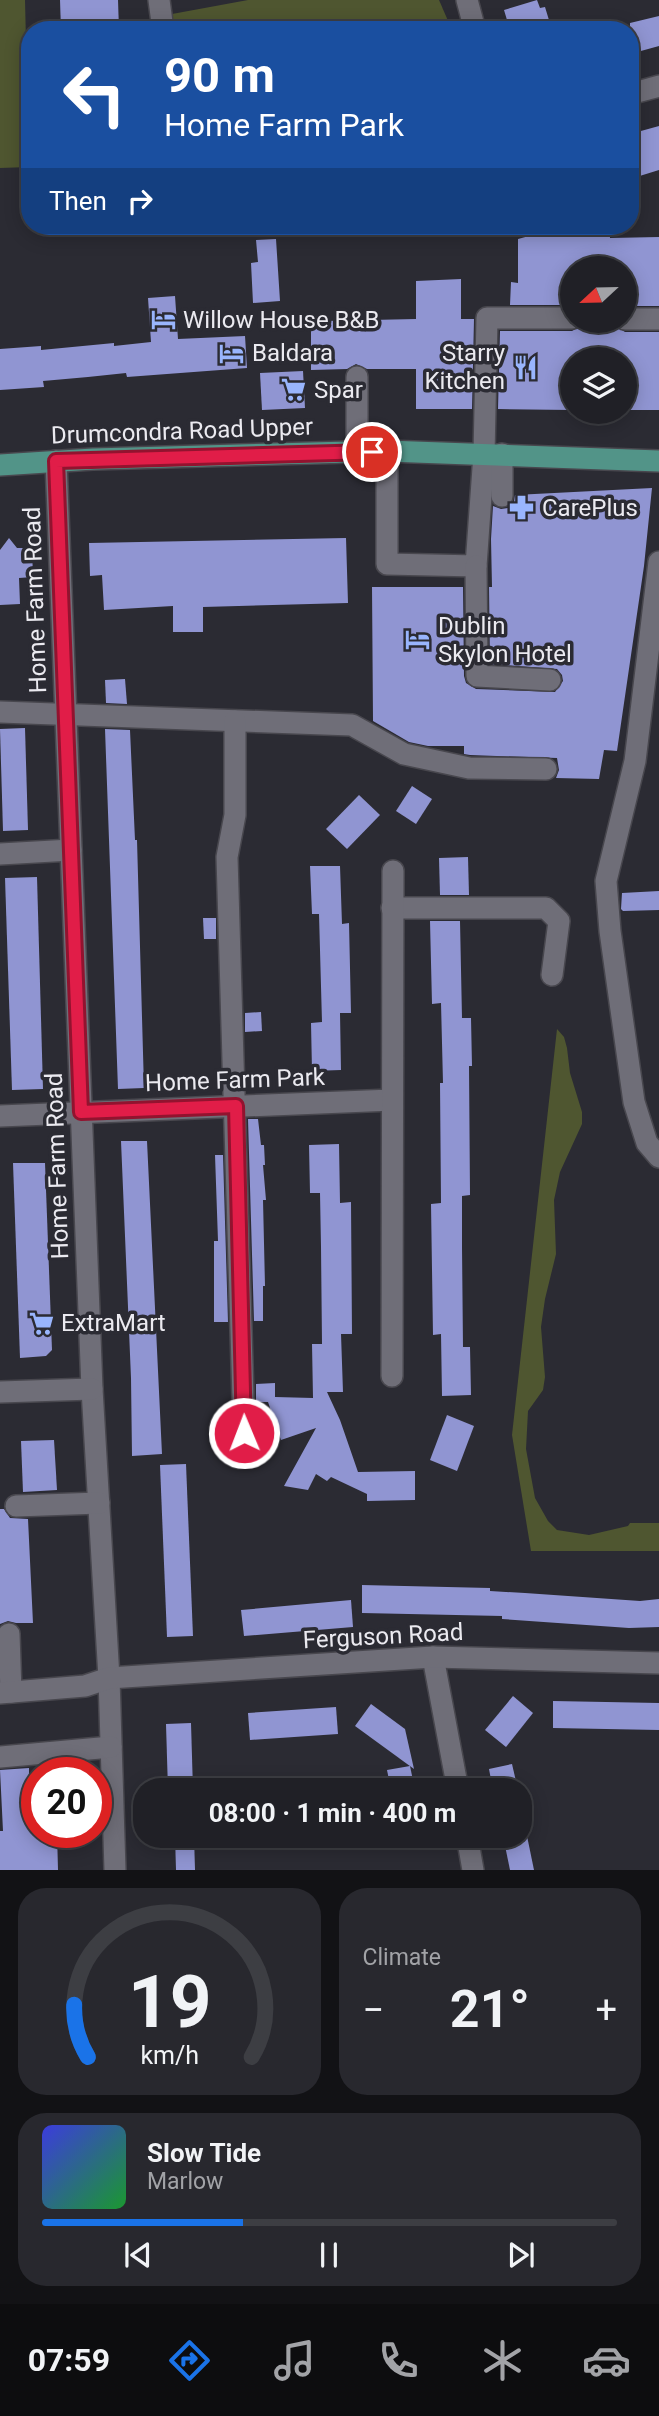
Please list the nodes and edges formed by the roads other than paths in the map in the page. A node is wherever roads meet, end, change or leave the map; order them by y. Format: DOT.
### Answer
graph roads {
  1 [pos="159,0"];
  2 [pos="467,0"];
  3 [pos="162,21"];
  4 [pos="473,21"];
  5 [pos="659,86"];
  6 [pos="639,92"];
  7 [pos="560,318"];
  8 [pos="637,318"];
  9 [pos="659,319"];
  10 [pos="357,377"];
  11 [pos="387,451"];
  12 [pos="357,452"];
  13 [pos="493,454"];
  14 [pos="56,461"];
  15 [pos="659,461"];
  16 [pos="0,465"];
  17 [pos="502,496"];
  18 [pos="659,562"];
  19 [pos="476,566"];
  20 [pos="550,680"];
  21 [pos="0,712"];
  22 [pos="66,713"];
  23 [pos="235,721"];
  24 [pos="546,769"];
  25 [pos="71,850"];
  26 [pos="0,854"];
  27 [pos="393,871"];
  28 [pos="392,908"];
  29 [pos="552,975"];
  30 [pos="392,1100"];
  31 [pos="236,1106"];
  32 [pos="81,1112"];
  33 [pos="0,1115"];
  34 [pos="659,1157"];
  35 [pos="392,1376"];
  36 [pos="92,1389"];
  37 [pos="0,1392"];
  38 [pos="244,1433"];
  39 [pos="99,1503"];
  40 [pos="16,1506"];
  41 [pos="9,1634"];
  42 [pos="433,1657"];
  43 [pos="659,1663"];
  44 [pos="110,1678"];
  45 [pos="5,1692"];
  46 [pos="111,1747"];
  47 [pos="0,1758"];
  48 [pos="456,1778"];
  49 [pos="469,1848"];
  50 [pos="115,1870"];
  51 [pos="473,1870"];
  1 -- 3 [label="street"];
  2 -- 4 [label="street"];
  5 -- 6 [label="street"];
  7 -- 13 [label="street"];
  8 -- 9 [label="street"];
  10 -- 12 [label="street"];
  11 -- 12 [label="main road, Drumcondra Road Upper"];
  11 -- 13 [label="main road, Drumcondra Road Upper"];
  11 -- 19 [label="street"];
  12 -- 14 [label="main road, Drumcondra Road Upper"];
  13 -- 15 [label="main road, Drumcondra Road Upper"];
  13 -- 17 [label="street"];
  13 -- 19 [label="street"];
  14 -- 16 [label="main road, Drumcondra Road Upper"];
  14 -- 22 [label="street, Home Farm Road"];
  18 -- 34 [label="street"];
  19 -- 20 [label="street"];
  21 -- 22 [label="street"];
  22 -- 23 [label="street"];
  22 -- 25 [label="street, Home Farm Road"];
  23 -- 24 [label="street"];
  23 -- 31 [label="street"];
  25 -- 26 [label="street"];
  25 -- 32 [label="street, Home Farm Road"];
  27 -- 28 [label="street"];
  28 -- 29 [label="street"];
  28 -- 30 [label="street"];
  30 -- 31 [label="street, Home Farm Park"];
  30 -- 35 [label="street"];
  31 -- 32 [label="street, Home Farm Park"];
  31 -- 38 [label="street"];
  32 -- 33 [label="street, Home Farm Park"];
  32 -- 36 [label="street, Home Farm Road"];
  36 -- 37 [label="street"];
  36 -- 39 [label="street, Home Farm Road"];
  39 -- 40 [label="street"];
  39 -- 44 [label="street, Home Farm Road"];
  41 -- 45 [label="street"];
  42 -- 43 [label="street, Ferguson Road"];
  42 -- 44 [label="street, Ferguson Road"];
  42 -- 48 [label="street"];
  44 -- 45 [label="street, Ferguson Road"];
  44 -- 46 [label="street, Home Farm Road"];
  46 -- 47 [label="street"];
  46 -- 50 [label="street, Home Farm Road"];
  49 -- 51 [label="street"];
}
